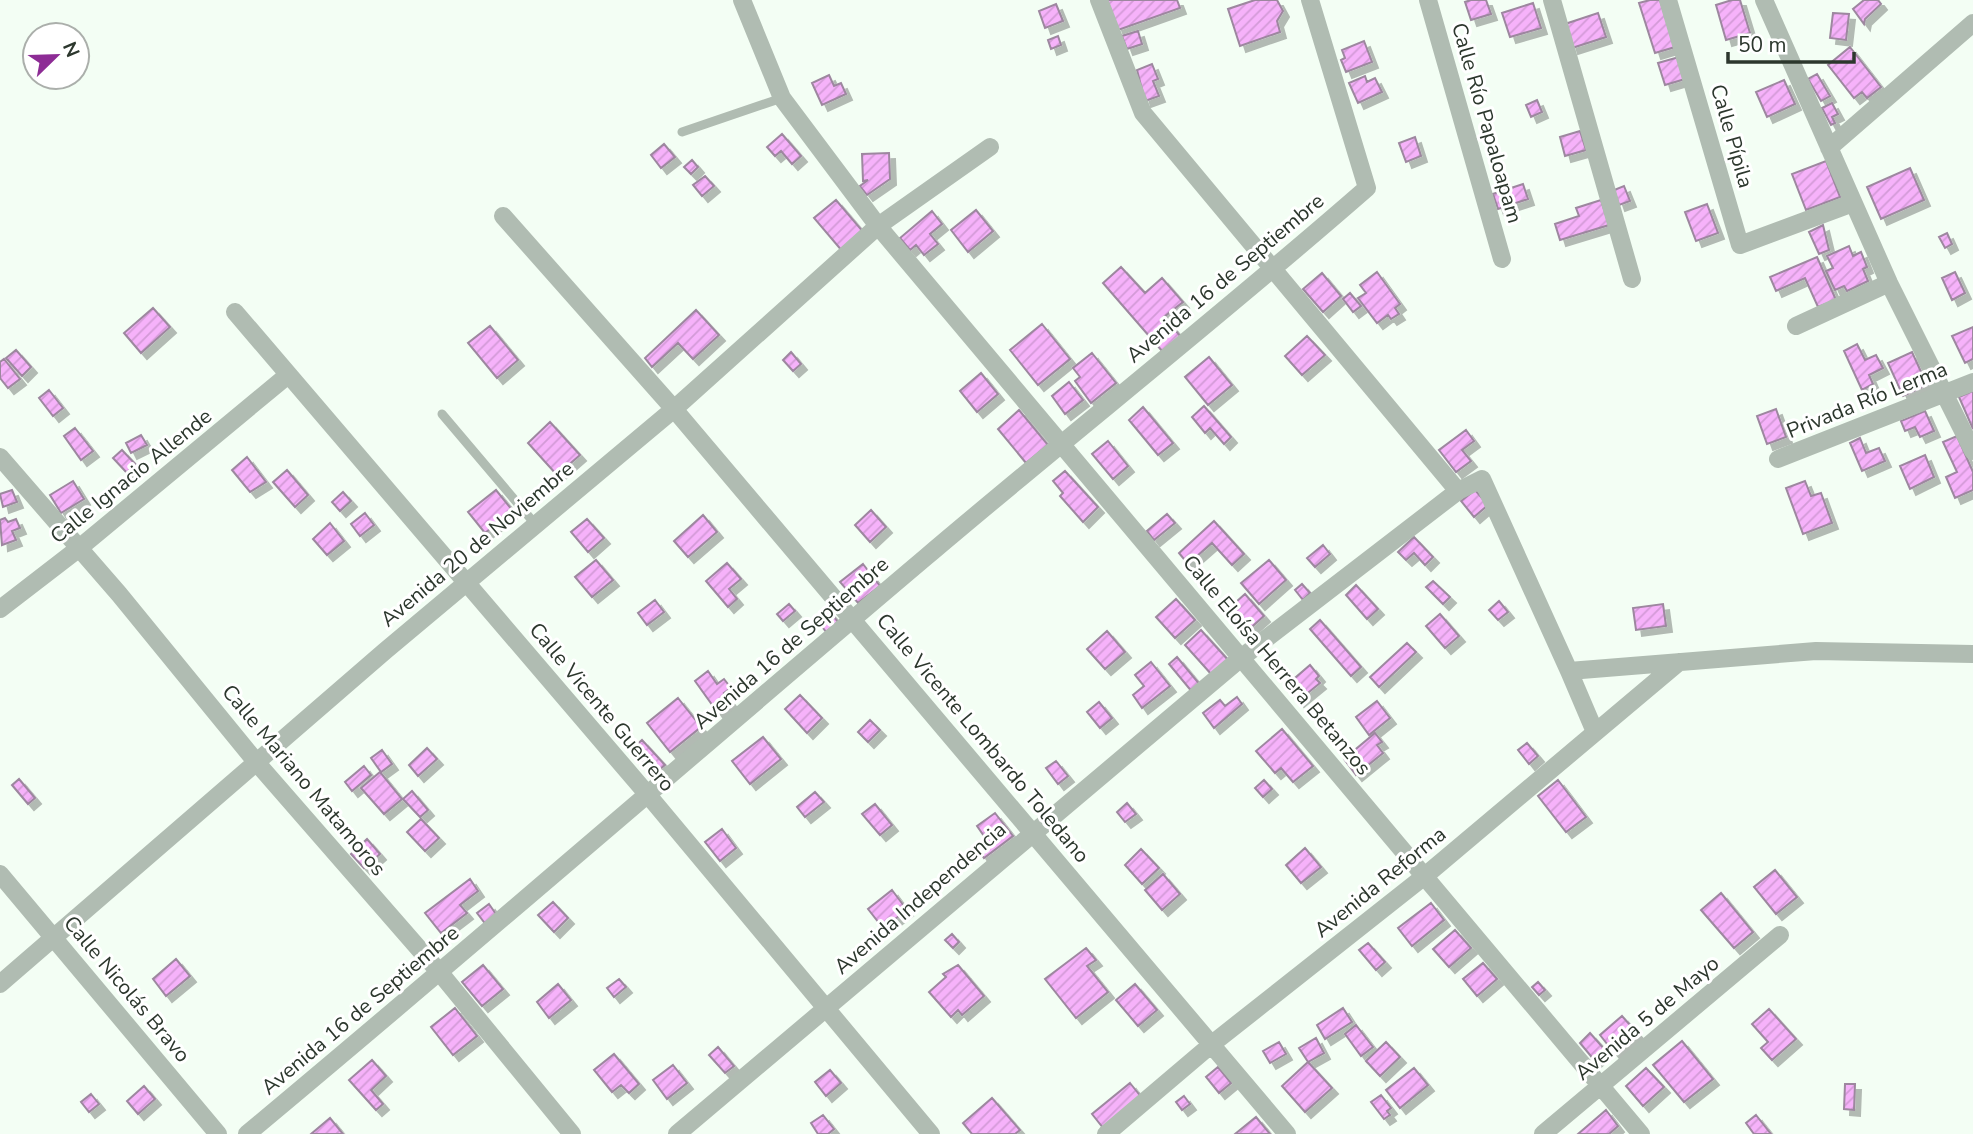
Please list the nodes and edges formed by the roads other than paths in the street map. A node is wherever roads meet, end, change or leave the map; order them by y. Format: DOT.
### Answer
graph roads {
  1 [pos="742,0"];
  2 [pos="1099,0"];
  3 [pos="1310,0"];
  4 [pos="1428,0"];
  5 [pos="1552,0"];
  6 [pos="1668,0"];
  7 [pos="1764,0"];
  8 [pos="1973,23"];
  9 [pos="782,98"];
  10 [pos="682,132"];
  11 [pos="990,147"];
  12 [pos="1829,148"];
  13 [pos="1853,203"];
  14 [pos="503,216"];
  15 [pos="878,226"];
  16 [pos="1502,258"];
  17 [pos="1273,270"];
  18 [pos="1632,279"];
  19 [pos="1889,283"];
  20 [pos="235,312"];
  21 [pos="1796,326"];
  22 [pos="288,375"];
  23 [pos="1973,382"];
  24 [pos="1945,394"];
  25 [pos="674,409"];
  26 [pos="442,414"];
  27 [pos="1059,444"];
  28 [pos="1973,451"];
  29 [pos="0,457"];
  30 [pos="1778,459"];
  31 [pos="1458,491"];
  32 [pos="536,525"];
  33 [pos="78,549"];
  34 [pos="468,584"];
  35 [pos="0,609"];
  36 [pos="852,620"];
  37 [pos="1973,654"];
  38 [pos="1241,658"];
  39 [pos="1679,662"];
  40 [pos="1569,671"];
  41 [pos="1595,733"];
  42 [pos="257,763"];
  43 [pos="648,795"];
  44 [pos="1032,832"];
  45 [pos="0,874"];
  46 [pos="1426,875"];
  47 [pos="1780,935"];
  48 [pos="56,938"];
  49 [pos="441,974"];
  50 [pos="0,984"];
  51 [pos="824,1009"];
  52 [pos="1212,1044"];
  53 [pos="1602,1087"];
  54 [pos="218,1134"];
  55 [pos="247,1134"];
  56 [pos="572,1134"];
  57 [pos="677,1134"];
  58 [pos="931,1134"];
  59 [pos="1106,1134"];
  60 [pos="1287,1134"];
  61 [pos="1543,1134"];
  62 [pos="1642,1134"];
  1 -- 9 [label="street, Calle Eloísa Herrera Betanzos"];
  2 -- 17 [label="street"];
  3 -- 17 [label="street, Avenida 16 de Septiembre"];
  4 -- 16 [label="street, Calle Río Papaloapam"];
  5 -- 18 [label="street"];
  6 -- 13 [label="street, Calle Pípila"];
  7 -- 12 [label="street"];
  8 -- 12 [label="street"];
  9 -- 10 [label="lane"];
  9 -- 15 [label="street, Calle Eloísa Herrera Betanzos"];
  11 -- 15 [label="street, Avenida 20 de Noviembre"];
  12 -- 13 [label="street"];
  13 -- 19 [label="street"];
  14 -- 25 [label="street, Calle Vicente Lombardo Toledano"];
  15 -- 25 [label="street, Avenida 20 de Noviembre"];
  15 -- 27 [label="street, Calle Eloísa Herrera Betanzos"];
  17 -- 27 [label="street, Avenida 16 de Septiembre"];
  17 -- 31 [label="street"];
  19 -- 21 [label="street"];
  19 -- 24 [label="street"];
  20 -- 22 [label="street, Calle Vicente Guerrero"];
  22 -- 33 [label="street, Calle Ignacio Allende"];
  22 -- 34 [label="street, Calle Vicente Guerrero"];
  23 -- 24 [label="street, Privada Río Lerma"];
  24 -- 28 [label="street"];
  24 -- 30 [label="street, Privada Río Lerma"];
  25 -- 32 [label="street, Avenida 20 de Noviembre"];
  25 -- 36 [label="street, Calle Vicente Lombardo Toledano"];
  26 -- 32 [label="lane"];
  27 -- 36 [label="street, Avenida 16 de Septiembre"];
  27 -- 38 [label="street, Calle Eloísa Herrera Betanzos"];
  29 -- 33 [label="street, Calle Mariano Matamoros"];
  31 -- 38 [label="street, Avenida Independencia"];
  31 -- 40 [label="street"];
  32 -- 34 [label="street, Avenida 20 de Noviembre"];
  33 -- 35 [label="street, Calle Ignacio Allende"];
  33 -- 42 [label="street, Calle Mariano Matamoros"];
  34 -- 42 [label="street, Avenida 20 de Noviembre"];
  34 -- 43 [label="street, Calle Vicente Guerrero"];
  36 -- 43 [label="street, Avenida 16 de Septiembre"];
  36 -- 44 [label="street, Calle Vicente Lombardo Toledano"];
  37 -- 39 [label="street"];
  38 -- 44 [label="street, Avenida Independencia"];
  38 -- 46 [label="street, Calle Eloísa Herrera Betanzos"];
  39 -- 40 [label="street"];
  39 -- 41 [label="street, Avenida Reforma"];
  40 -- 41 [label="street"];
  41 -- 46 [label="street, Avenida Reforma"];
  42 -- 48 [label="street, Avenida 20 de Noviembre"];
  42 -- 49 [label="street, Calle Mariano Matamoros"];
  43 -- 49 [label="street, Avenida 16 de Septiembre"];
  43 -- 51 [label="street, Calle Vicente Guerrero"];
  44 -- 51 [label="street, Avenida Independencia"];
  44 -- 52 [label="street, Calle Vicente Lombardo Toledano"];
  45 -- 48 [label="street, Calle Nicolás Bravo"];
  46 -- 52 [label="street, Avenida Reforma"];
  46 -- 53 [label="street, Calle Eloísa Herrera Betanzos"];
  47 -- 53 [label="street, Avenida 5 de Mayo"];
  48 -- 50 [label="street, Avenida 20 de Noviembre"];
  48 -- 54 [label="street, Calle Nicolás Bravo"];
  49 -- 55 [label="street, Avenida 16 de Septiembre"];
  49 -- 56 [label="street, Calle Mariano Matamoros"];
  51 -- 57 [label="street, Avenida Independencia"];
  51 -- 58 [label="street, Calle Vicente Guerrero"];
  52 -- 59 [label="street, Avenida Reforma"];
  52 -- 60 [label="street, Calle Vicente Lombardo Toledano"];
  53 -- 61 [label="street, Avenida 5 de Mayo"];
  53 -- 62 [label="street, Calle Eloísa Herrera Betanzos"];
}
